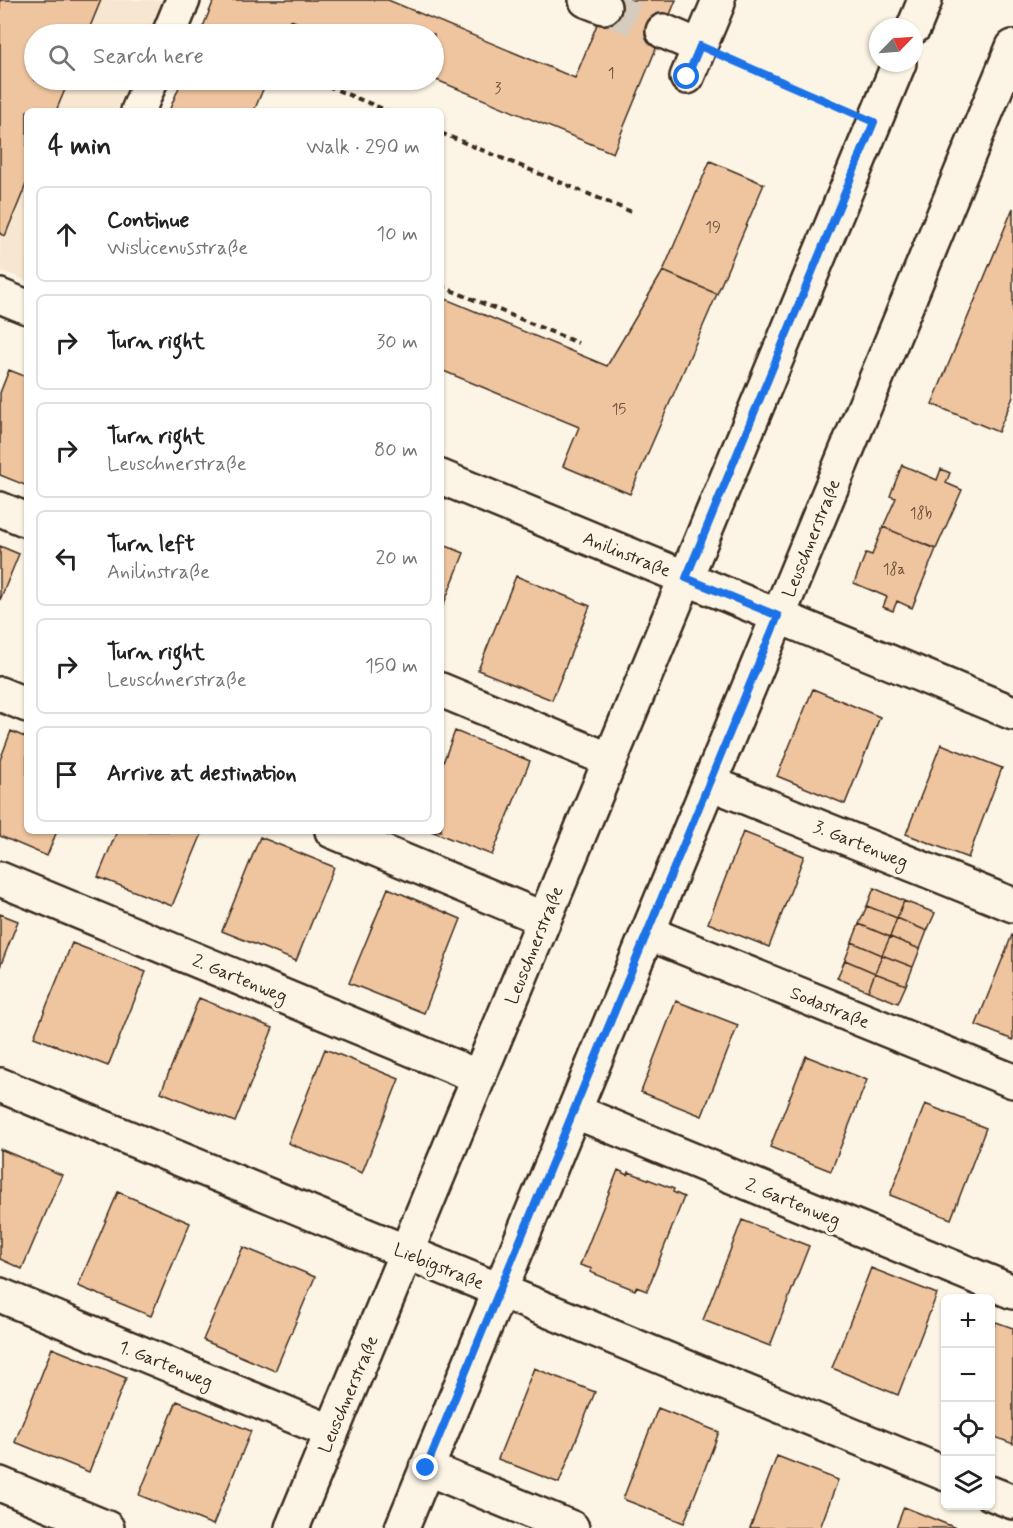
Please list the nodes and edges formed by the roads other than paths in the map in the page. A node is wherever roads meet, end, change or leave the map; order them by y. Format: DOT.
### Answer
graph roads {
  1 [pos="183,0"];
  2 [pos="925,0"];
  3 [pos="718,3"];
  4 [pos="918,18"];
  5 [pos="173,24"];
  6 [pos="663,31"];
  7 [pos="700,46"];
  8 [pos="1013,47"];
  9 [pos="895,72"];
  10 [pos="687,77"];
  11 [pos="147,90"];
  12 [pos="139,108"];
  13 [pos="0,296"];
  14 [pos="24,306"];
  15 [pos="444,478"];
  16 [pos="0,508"];
  17 [pos="24,519"];
  18 [pos="686,578"];
  19 [pos="778,616"];
  20 [pos="444,691"];
  21 [pos="0,694"];
  22 [pos="24,704"];
  23 [pos="1013,713"];
  24 [pos="610,760"];
  25 [pos="710,783"];
  26 [pos="339,834"];
  27 [pos="0,879"];
  28 [pos="1013,905"];
  29 [pos="544,919"];
  30 [pos="648,933"];
  31 [pos="479,1077"];
  32 [pos="1013,1081"];
  33 [pos="0,1085"];
  34 [pos="574,1111"];
  35 [pos="407,1252"];
  36 [pos="500,1291"];
  37 [pos="1013,1292"];
  38 [pos="0,1295"];
  39 [pos="332,1432"];
  40 [pos="426,1468"];
  41 [pos="941,1472"];
  42 [pos="0,1484"];
  43 [pos="995,1495"];
  44 [pos="1013,1502"];
  45 [pos="107,1528"];
  46 [pos="292,1528"];
  47 [pos="402,1528"];
  48 [pos="572,1528"];
  1 -- 5 [label="street"];
  2 -- 4 [label="street"];
  3 -- 7 [label="street"];
  6 -- 7 [label="street"];
  7 -- 10 [label="street"];
  8 -- 19 [label="street, Leuschnerstraße"];
  9 -- 18 [label="street, Leuschnerstraße"];
  11 -- 12 [label="street"];
  13 -- 14 [label="street"];
  15 -- 18 [label="street, Anilinstraße"];
  16 -- 17 [label="street"];
  18 -- 19 [label="street, Anilinstraße"];
  18 -- 24 [label="street, Leuschnerstraße"];
  19 -- 23 [label="street, Anilinstraße"];
  19 -- 25 [label="street, Leuschnerstraße"];
  20 -- 24 [label="street"];
  21 -- 22 [label="street"];
  24 -- 29 [label="street, Leuschnerstraße"];
  25 -- 28 [label="street, 3. Gartenweg"];
  25 -- 30 [label="street, Leuschnerstraße"];
  26 -- 29 [label="street"];
  27 -- 31 [label="street, 2. Gartenweg"];
  29 -- 31 [label="street, Leuschnerstraße"];
  30 -- 32 [label="street, Sodastraße"];
  30 -- 34 [label="street, Leuschnerstraße"];
  31 -- 35 [label="street, Leuschnerstraße"];
  33 -- 35 [label="street, Liebigstraße"];
  34 -- 36 [label="street, Leuschnerstraße"];
  34 -- 37 [label="street, 2. Gartenweg"];
  35 -- 36 [label="street, Liebigstraße"];
  35 -- 39 [label="street, Leuschnerstraße"];
  36 -- 40 [label="street, Leuschnerstraße"];
  36 -- 41 [label="street, Liebigstraße"];
  38 -- 39 [label="street, 1. Gartenweg"];
  39 -- 46 [label="street, Leuschnerstraße"];
  40 -- 47 [label="street, Leuschnerstraße"];
  40 -- 48 [label="street"];
  42 -- 45 [label="street"];
  43 -- 44 [label="street"];
}
